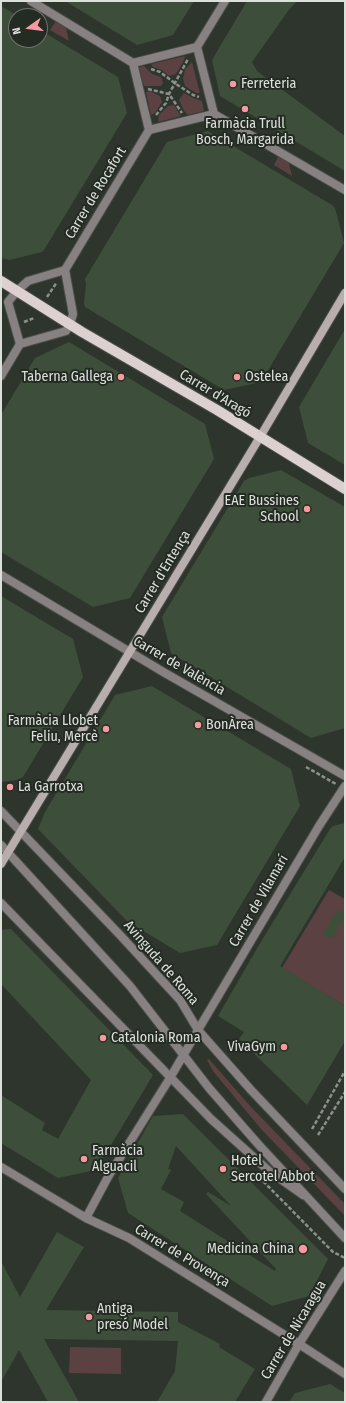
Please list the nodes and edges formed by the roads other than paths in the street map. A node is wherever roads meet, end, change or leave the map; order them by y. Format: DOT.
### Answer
graph roads {
  1 [pos="31,1"];
  2 [pos="225,1"];
  3 [pos="197,47"];
  4 [pos="132,63"];
  5 [pos="214,114"];
  6 [pos="149,130"];
  7 [pos="345,190"];
  8 [pos="65,270"];
  9 [pos="1,282"];
  10 [pos="17,291"];
  11 [pos="345,293"];
  12 [pos="70,324"];
  13 [pos="20,344"];
  14 [pos="1,376"];
  15 [pos="260,437"];
  16 [pos="345,489"];
  17 [pos="1,575"];
  18 [pos="129,652"];
  19 [pos="345,776"];
  20 [pos="345,786"];
  21 [pos="1,811"];
  22 [pos="21,831"];
  23 [pos="1,845"];
  24 [pos="8,852"];
  25 [pos="1,864"];
  26 [pos="1,903"];
  27 [pos="198,1030"];
  28 [pos="184,1055"];
  29 [pos="170,1078"];
  30 [pos="1,1167"];
  31 [pos="345,1189"];
  32 [pos="308,1199"];
  33 [pos="86,1218"];
  34 [pos="345,1238"];
  35 [pos="345,1271"];
  36 [pos="299,1344"];
  37 [pos="345,1374"];
  38 [pos="266,1402"];
  1 -- 4 [label="street"];
  2 -- 3 [label="street"];
  3 -- 4 [label="street"];
  3 -- 5 [label="street"];
  4 -- 6 [label="street"];
  5 -- 6 [label="street"];
  5 -- 7 [label="street"];
  6 -- 8 [label="street, Carrer de Rocafort"];
  8 -- 10 [label="street"];
  8 -- 12 [label="street"];
  9 -- 10 [label="main road, Carrer d'Aragó"];
  10 -- 12 [label="main road, Carrer d'Aragó"];
  10 -- 13 [label="street"];
  11 -- 15 [label="main road, Carrer d'Entença"];
  12 -- 13 [label="street"];
  12 -- 15 [label="main road, Carrer d'Aragó"];
  13 -- 14 [label="street"];
  15 -- 16 [label="main road, Carrer d'Aragó"];
  15 -- 18 [label="main road, Carrer d'Entença"];
  17 -- 18 [label="street, Carrer de València"];
  18 -- 19 [label="street, Carrer de València"];
  18 -- 22 [label="main road, Carrer d'Entença"];
  20 -- 27 [label="street, Carrer de Vilamarí"];
  21 -- 22 [label="street, Avinguda de Roma"];
  22 -- 24 [label="main road, Carrer d'Entença"];
  22 -- 27 [label="street, Avinguda de Roma"];
  23 -- 24 [label="street"];
  24 -- 25 [label="main road, Carrer d'Entença"];
  24 -- 28 [label="street"];
  26 -- 29 [label="street"];
  27 -- 28 [label="street, Carrer de Vilamarí"];
  27 -- 31 [label="street, Avinguda de Roma"];
  28 -- 29 [label="street, Carrer de Vilamarí"];
  28 -- 32 [label="street"];
  29 -- 32 [label="street"];
  29 -- 33 [label="street"];
  30 -- 33 [label="street, Carrer de Provença"];
  32 -- 34 [label="street"];
  33 -- 36 [label="street, Carrer de Provença"];
  35 -- 36 [label="street, Carrer de Nicaragua"];
  36 -- 37 [label="street, Carrer de Provença"];
  36 -- 38 [label="street, Carrer de Nicaragua"];
}
